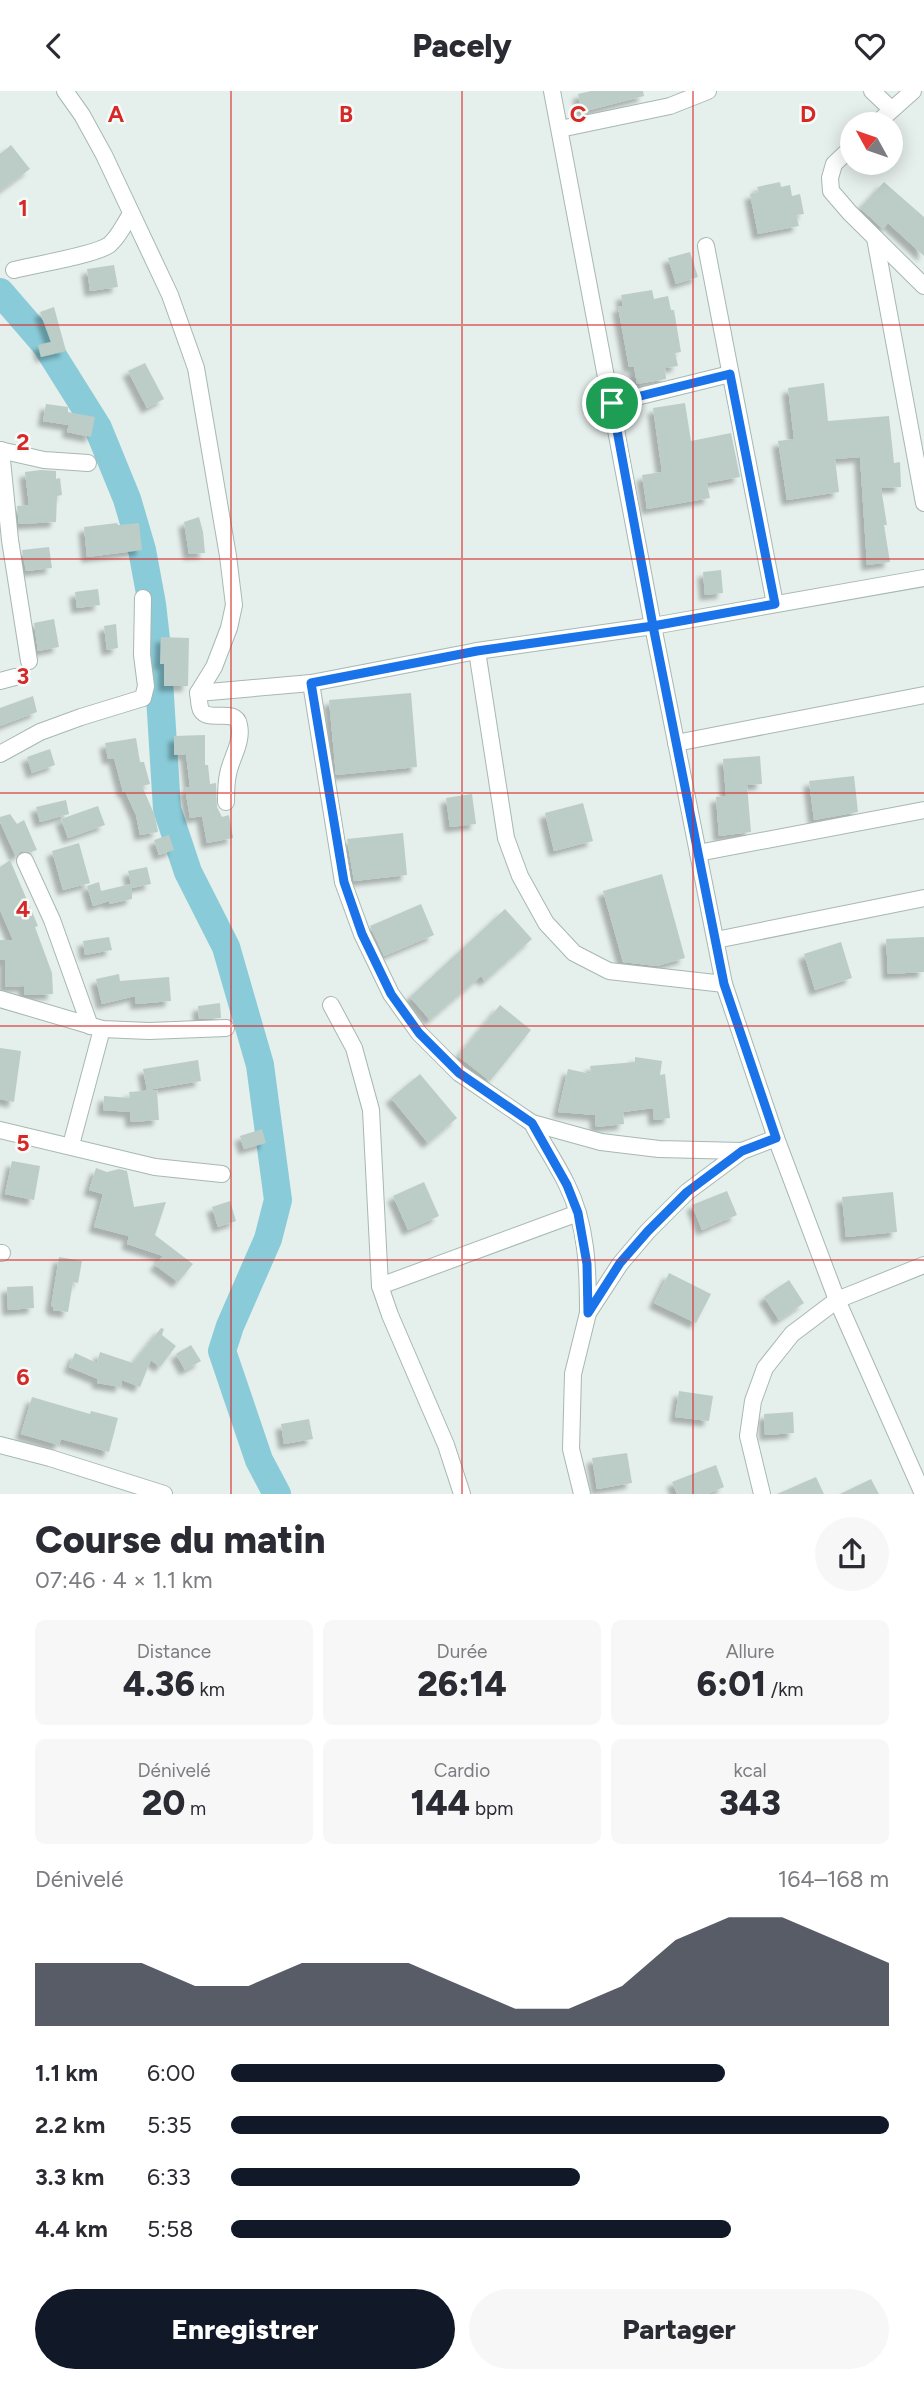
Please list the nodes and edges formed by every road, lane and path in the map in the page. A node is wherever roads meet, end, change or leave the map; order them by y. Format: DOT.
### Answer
graph roads {
  1 [pos="65,91"];
  2 [pos="552,91"];
  3 [pos="708,91"];
  4 [pos="872,91"];
  5 [pos="913,91"];
  6 [pos="891,109"];
  7 [pos="888,112"];
  8 [pos="560,129"];
  9 [pos="840,158"];
  10 [pos="131,213"];
  11 [pos="875,238"];
  12 [pos="705,246"];
  13 [pos="13,270"];
  14 [pos="924,286"];
  15 [pos="730,374"];
  16 [pos="612,403"];
  17 [pos="0,450"];
  18 [pos="88,463"];
  19 [pos="924,503"];
  20 [pos="924,577"];
  21 [pos="143,598"];
  22 [pos="775,604"];
  23 [pos="653,626"];
  24 [pos="477,651"];
  25 [pos="29,661"];
  26 [pos="311,683"];
  27 [pos="198,693"];
  28 [pos="924,695"];
  29 [pos="676,743"];
  30 [pos="0,754"];
  31 [pos="226,802"];
  32 [pos="924,810"];
  33 [pos="698,853"];
  34 [pos="25,861"];
  35 [pos="924,898"];
  36 [pos="716,940"];
  37 [pos="724,984"];
  38 [pos="0,999"];
  39 [pos="331,1005"];
  40 [pos="96,1027"];
  41 [pos="226,1028"];
  42 [pos="532,1123"];
  43 [pos="0,1130"];
  44 [pos="776,1138"];
  45 [pos="71,1145"];
  46 [pos="742,1151"];
  47 [pos="222,1174"];
  48 [pos="578,1213"];
  49 [pos="924,1265"];
  50 [pos="380,1286"];
  51 [pos="837,1300"];
  52 [pos="588,1313"];
  53 [pos="0,1445"];
  54 [pos="164,1494"];
  55 [pos="461,1494"];
  56 [pos="582,1494"];
  57 [pos="762,1494"];
  58 [pos="923,1494"];
  1 -- 10 [label="street"];
  2 -- 8 [label="street"];
  3 -- 8 [label="street"];
  4 -- 6 [label="street"];
  5 -- 6 [label="street"];
  6 -- 7 [label="street"];
  8 -- 16 [label="street"];
  9 -- 11 [label="street"];
  10 -- 13 [label="street"];
  10 -- 27 [label="street"];
  11 -- 14 [label="street"];
  11 -- 19 [label="street"];
  12 -- 15 [label="street"];
  15 -- 16 [label="street"];
  15 -- 22 [label="street"];
  16 -- 23 [label="street"];
  17 -- 18 [label="street"];
  17 -- 25 [label="street"];
  20 -- 22 [label="street"];
  21 -- 30 [label="street"];
  22 -- 23 [label="street"];
  23 -- 24 [label="street"];
  23 -- 29 [label="street"];
  24 -- 26 [label="street"];
  24 -- 37 [label="street"];
  26 -- 27 [label="street"];
  26 -- 42 [label="street"];
  27 -- 31 [label="street"];
  28 -- 29 [label="street"];
  29 -- 33 [label="street"];
  32 -- 33 [label="street"];
  33 -- 36 [label="street"];
  34 -- 40 [label="street"];
  35 -- 36 [label="street"];
  36 -- 37 [label="street"];
  37 -- 44 [label="street"];
  38 -- 40 [label="street"];
  39 -- 50 [label="street"];
  40 -- 41 [label="street"];
  40 -- 45 [label="street"];
  42 -- 46 [label="street"];
  42 -- 48 [label="street"];
  43 -- 45 [label="street"];
  44 -- 46 [label="street"];
  44 -- 51 [label="street"];
  45 -- 47 [label="street"];
  46 -- 52 [label="street"];
  48 -- 50 [label="street"];
  48 -- 52 [label="street"];
  49 -- 51 [label="street"];
  50 -- 55 [label="street"];
  51 -- 57 [label="street"];
  51 -- 58 [label="street"];
  52 -- 56 [label="street"];
  53 -- 54 [label="street"];
}
